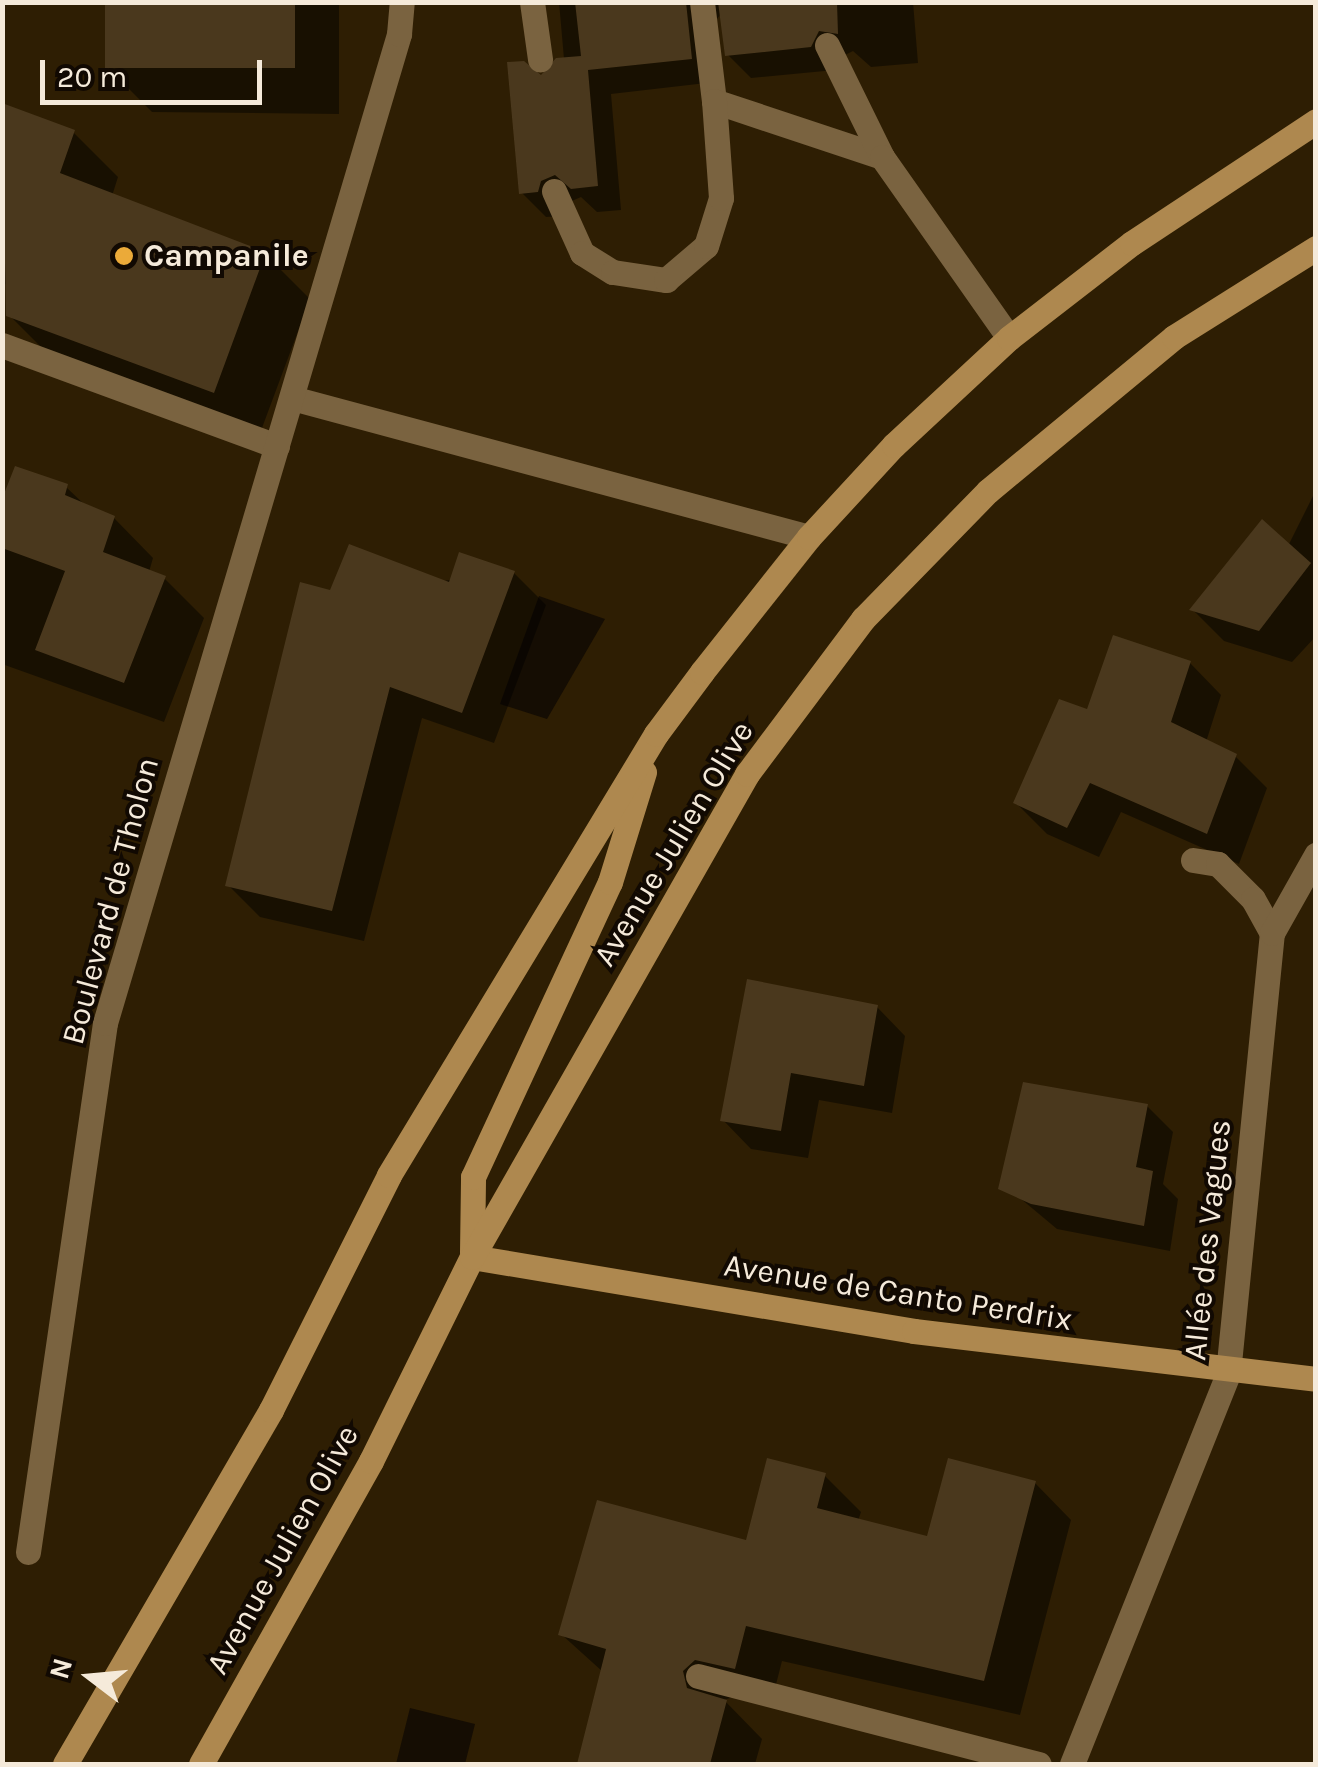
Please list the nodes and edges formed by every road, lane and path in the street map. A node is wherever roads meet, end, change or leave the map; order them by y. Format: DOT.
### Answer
graph roads {
  1 [pos="402,2"];
  2 [pos="532,2"];
  3 [pos="702,2"];
  4 [pos="827,46"];
  5 [pos="540,59"];
  6 [pos="714,101"];
  7 [pos="1316,121"];
  8 [pos="882,157"];
  9 [pos="554,191"];
  10 [pos="1316,248"];
  11 [pos="1009,338"];
  12 [pos="2,345"];
  13 [pos="292,398"];
  14 [pos="277,446"];
  15 [pos="809,537"];
  16 [pos="656,734"];
  17 [pos="1316,855"];
  18 [pos="1194,860"];
  19 [pos="1272,933"];
  20 [pos="472,1257"];
  21 [pos="1228,1373"];
  22 [pos="1316,1379"];
  23 [pos="28,1552"];
  24 [pos="698,1676"];
  25 [pos="66,1764"];
  26 [pos="200,1764"];
  27 [pos="1039,1764"];
  28 [pos="1072,1764"];
  1 -- 13 [label="street, Boulevard de Tholon"];
  2 -- 5 [label="street"];
  3 -- 6 [label="street"];
  4 -- 8 [label="street"];
  6 -- 8 [label="street"];
  6 -- 9 [label="street"];
  7 -- 11 [label="main road, Avenue Julien Olive"];
  8 -- 11 [label="street"];
  10 -- 20 [label="main road, Avenue Julien Olive"];
  11 -- 15 [label="main road, Avenue Julien Olive"];
  12 -- 14 [label="street"];
  13 -- 14 [label="street, Boulevard de Tholon"];
  13 -- 15 [label="street"];
  14 -- 23 [label="street, Boulevard de Tholon"];
  15 -- 16 [label="main road, Avenue Julien Olive"];
  16 -- 20 [label="main road, Avenue Julien Olive"];
  16 -- 25 [label="main road, Avenue Julien Olive"];
  17 -- 19 [label="street, Allée des Vagues"];
  18 -- 19 [label="street"];
  19 -- 21 [label="street, Allée des Vagues"];
  20 -- 21 [label="main road, Avenue de Canto Perdrix"];
  20 -- 26 [label="main road, Avenue Julien Olive"];
  21 -- 22 [label="main road, Avenue de Canto Perdrix"];
  21 -- 28 [label="street, Allée des Vagues"];
  24 -- 27 [label="street"];
}
